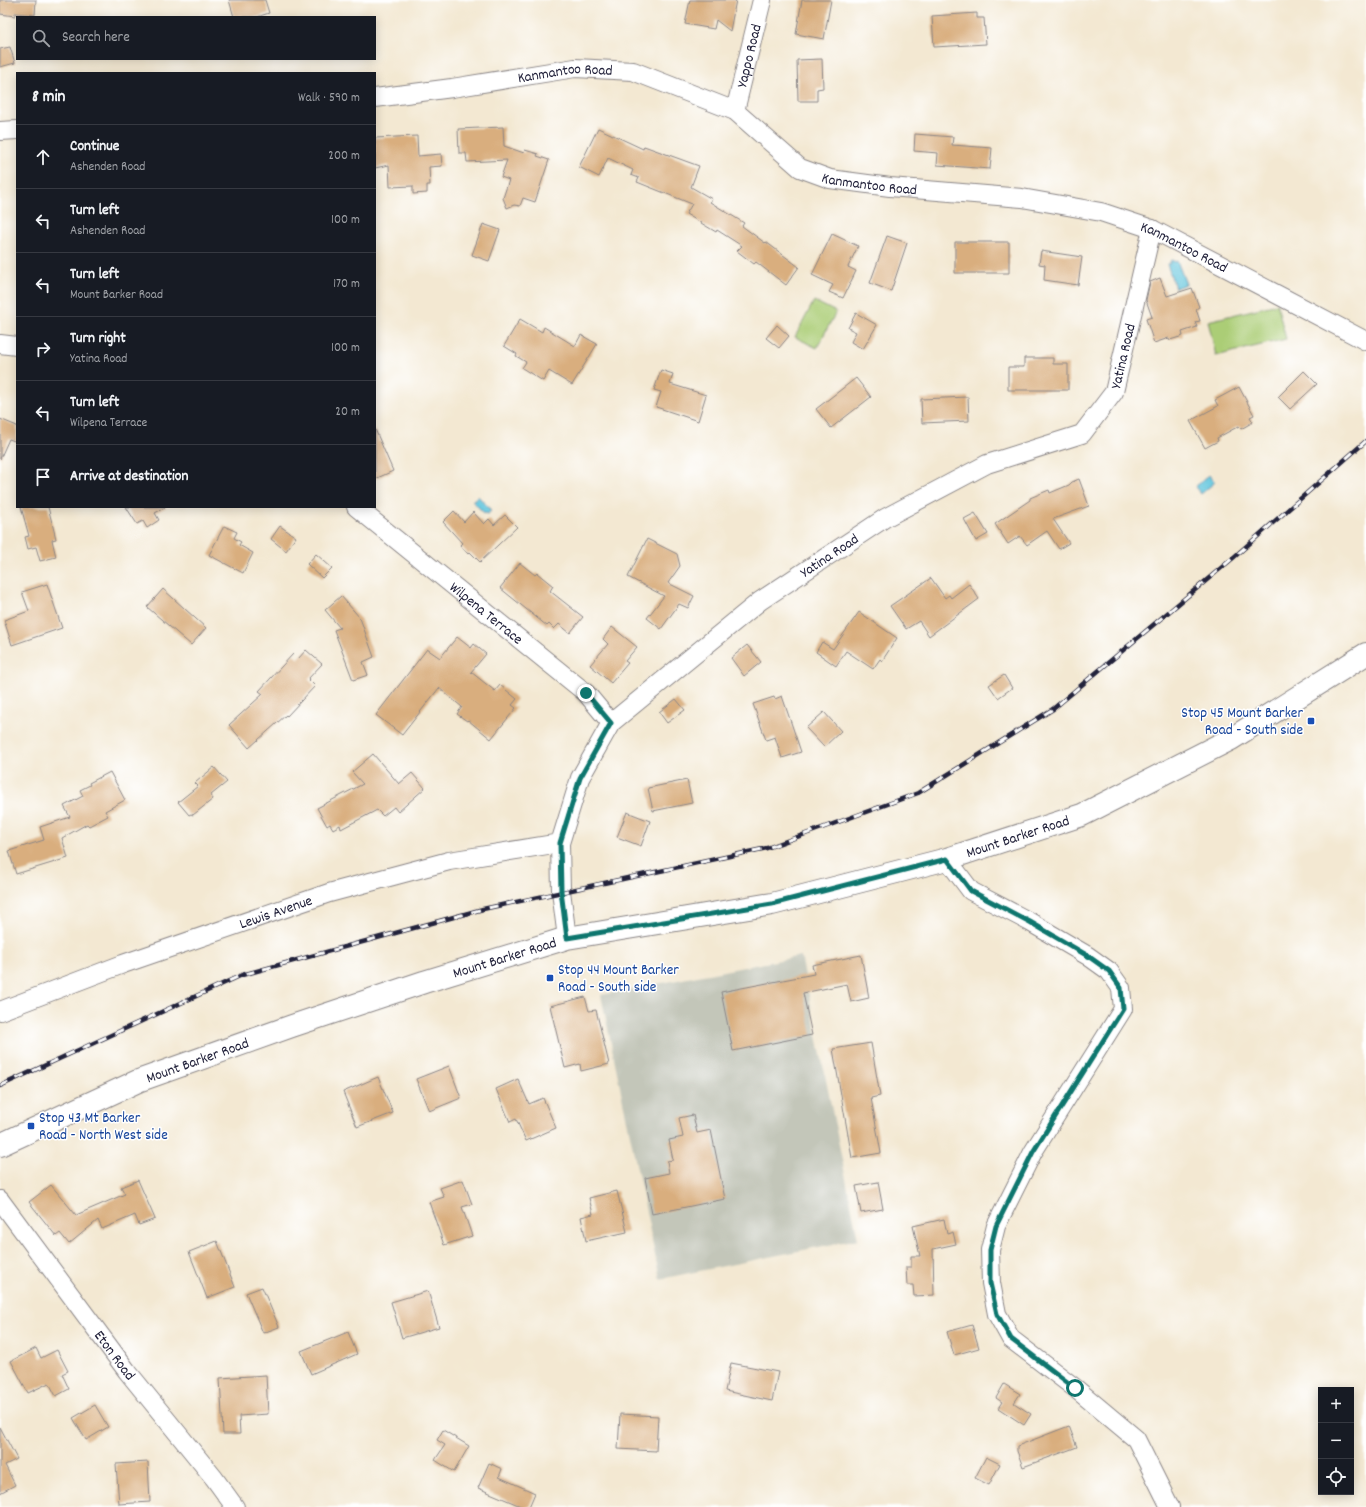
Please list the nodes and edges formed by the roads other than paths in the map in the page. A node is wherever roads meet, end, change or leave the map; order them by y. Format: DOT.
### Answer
graph roads {
  1 [pos="762,0"];
  2 [pos="376,98"];
  3 [pos="735,111"];
  4 [pos="16,130"];
  5 [pos="0,131"];
  6 [pos="1152,229"];
  7 [pos="1366,341"];
  8 [pos="0,344"];
  9 [pos="16,346"];
  10 [pos="357,508"];
  11 [pos="1365,656"];
  12 [pos="611,723"];
  13 [pos="560,843"];
  14 [pos="947,859"];
  15 [pos="567,938"];
  16 [pos="0,1010"];
  17 [pos="0,1145"];
  18 [pos="0,1200"];
  19 [pos="235,1507"];
  20 [pos="1170,1507"];
  1 -- 3 [label="street, Yappo Road"];
  2 -- 3 [label="street, Kanmantoo Road"];
  3 -- 6 [label="street, Kanmantoo Road"];
  4 -- 5 [label="street"];
  6 -- 7 [label="street, Kanmantoo Road"];
  6 -- 12 [label="street, Yatina Road"];
  8 -- 9 [label="street"];
  10 -- 12 [label="street, Wilpena Terrace"];
  11 -- 14 [label="main road, Mount Barker Road"];
  12 -- 13 [label="street, Yatina Road"];
  13 -- 15 [label="street, Yatina Road"];
  13 -- 16 [label="street, Lewis Avenue"];
  14 -- 15 [label="main road, Mount Barker Road"];
  14 -- 20 [label="street"];
  15 -- 17 [label="main road, Mount Barker Road"];
  18 -- 19 [label="street, Eton Road"];
}
